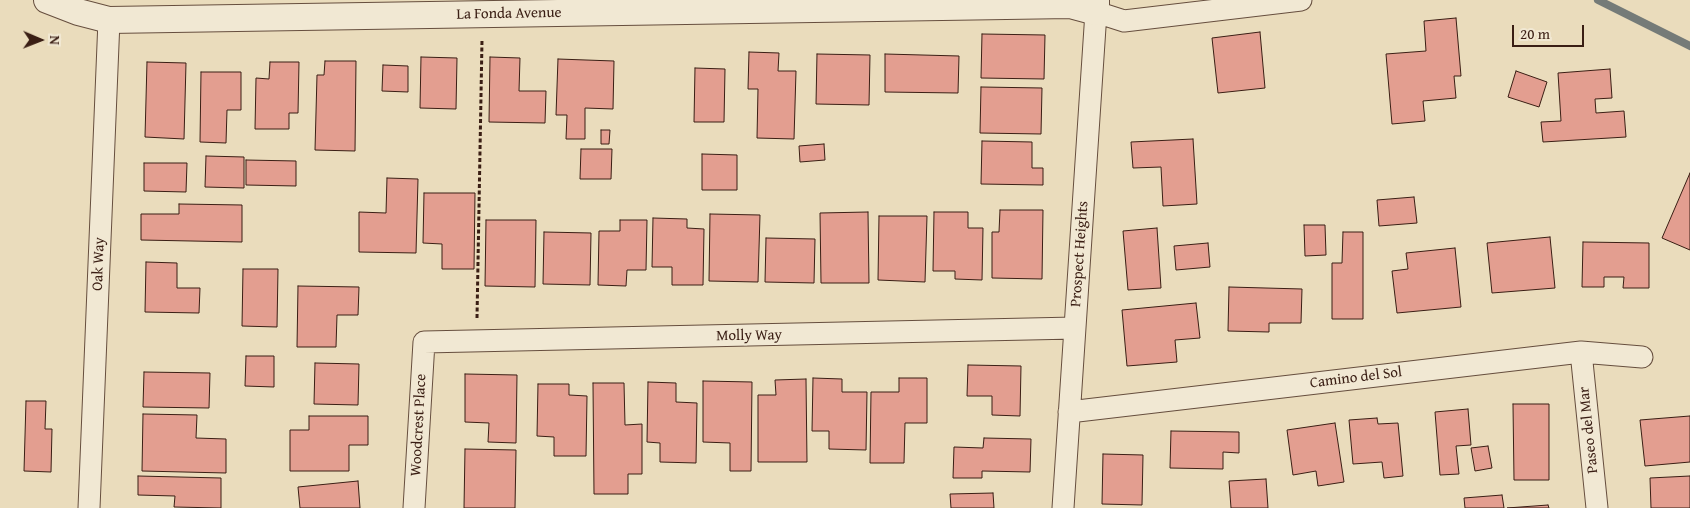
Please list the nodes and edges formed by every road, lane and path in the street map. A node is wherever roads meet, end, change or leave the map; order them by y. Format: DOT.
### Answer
graph roads {
  1 [pos="47,0"];
  2 [pos="1301,0"];
  3 [pos="1096,6"];
  4 [pos="315,9"];
  5 [pos="482,15"];
  6 [pos="109,20"];
  7 [pos="1075,328"];
  8 [pos="424,342"];
  9 [pos="477,342"];
  10 [pos="1581,352"];
  11 [pos="1642,357"];
  12 [pos="1069,412"];
  13 [pos="89,508"];
  14 [pos="414,508"];
  15 [pos="1063,508"];
  16 [pos="1597,508"];
  1 -- 6 [label="street, La Fonda Avenue"];
  2 -- 3 [label="street, La Fonda Avenue"];
  3 -- 5 [label="street, La Fonda Avenue"];
  3 -- 7 [label="street, Prospect Heights"];
  4 -- 5 [label="street, La Fonda Avenue"];
  4 -- 6 [label="street, La Fonda Avenue"];
  5 -- 9 [label="path"];
  6 -- 13 [label="street, Oak Way"];
  7 -- 9 [label="street, Molly Way"];
  7 -- 12 [label="street, Prospect Heights"];
  8 -- 9 [label="street, Molly Way"];
  8 -- 14 [label="street, Woodcrest Place"];
  10 -- 11 [label="street, Camino del Sol"];
  10 -- 12 [label="street, Camino del Sol"];
  10 -- 16 [label="street, Paseo del Mar"];
  12 -- 15 [label="street, Prospect Heights"];
}
